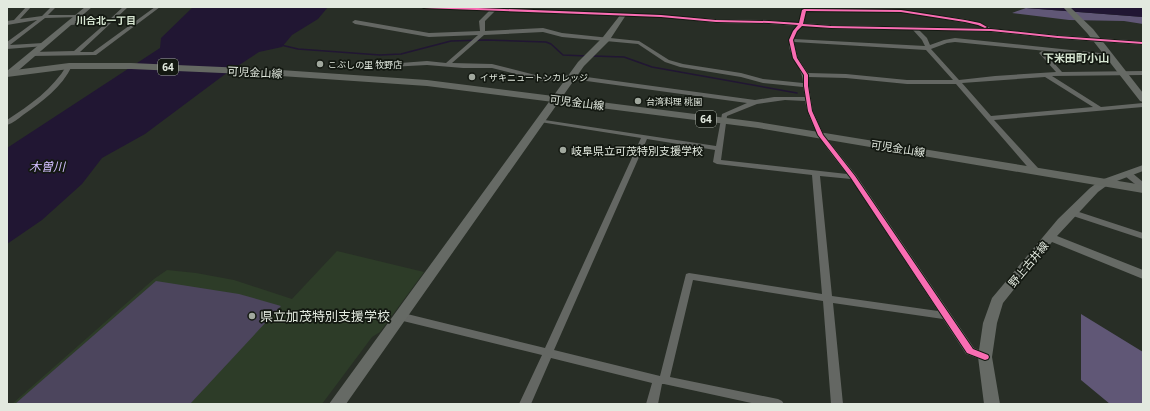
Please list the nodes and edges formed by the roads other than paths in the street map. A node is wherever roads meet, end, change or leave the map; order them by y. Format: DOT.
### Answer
graph roads {
  1 [pos="29,7"];
  2 [pos="54,7"];
  3 [pos="89,7"];
  4 [pos="126,7"];
  5 [pos="158,7"];
  6 [pos="424,7"];
  7 [pos="908,7"];
  8 [pos="1066,7"];
  9 [pos="493,10"];
  10 [pos="913,14"];
  11 [pos="623,15"];
  12 [pos="79,16"];
  13 [pos="44,17"];
  14 [pos="110,21"];
  15 [pos="15,22"];
  16 [pos="355,22"];
  17 [pos="7,23"];
  18 [pos="70,23"];
  19 [pos="801,24"];
  20 [pos="914,28"];
  21 [pos="991,30"];
  22 [pos="483,34"];
  23 [pos="606,39"];
  24 [pos="791,40"];
  25 [pos="1095,40"];
  26 [pos="1143,42"];
  27 [pos="7,46"];
  28 [pos="43,46"];
  29 [pos="928,48"];
  30 [pos="75,53"];
  31 [pos="1042,53"];
  32 [pos="32,54"];
  33 [pos="1107,54"];
  34 [pos="389,65"];
  35 [pos="447,65"];
  36 [pos="69,66"];
  37 [pos="1121,72"];
  38 [pos="1143,72"];
  39 [pos="9,74"];
  40 [pos="1060,74"];
  41 [pos="806,75"];
  42 [pos="1048,76"];
  43 [pos="572,77"];
  44 [pos="958,82"];
  45 [pos="806,85"];
  46 [pos="807,99"];
  47 [pos="1143,99"];
  48 [pos="556,100"];
  49 [pos="754,102"];
  50 [pos="1143,106"];
  51 [pos="1099,108"];
  52 [pos="990,118"];
  53 [pos="540,120"];
  54 [pos="722,120"];
  55 [pos="7,123"];
  56 [pos="821,134"];
  57 [pos="645,136"];
  58 [pos="718,148"];
  59 [pos="1143,168"];
  60 [pos="1035,170"];
  61 [pos="816,174"];
  62 [pos="1128,174"];
  63 [pos="853,177"];
  64 [pos="1105,182"];
  65 [pos="1143,186"];
  66 [pos="1143,189"];
  67 [pos="1073,213"];
  68 [pos="1143,236"];
  69 [pos="1050,237"];
  70 [pos="1143,275"];
  71 [pos="826,298"];
  72 [pos="399,316"];
  73 [pos="946,316"];
  74 [pos="549,352"];
  75 [pos="985,357"];
  76 [pos="661,380"];
  77 [pos="337,404"];
  78 [pos="525,404"];
  79 [pos="652,404"];
  80 [pos="778,404"];
  81 [pos="837,404"];
  82 [pos="992,404"];
  1 -- 15 [label="street"];
  2 -- 13 [label="street"];
  3 -- 12 [label="street"];
  4 -- 14 [label="street"];
  5 -- 30 [label="street"];
  6 -- 9 [label="street"];
  7 -- 10 [label="street"];
  8 -- 25 [label="street"];
  9 -- 11 [label="street"];
  9 -- 22 [label="street"];
  10 -- 19 [label="street"];
  10 -- 21 [label="street"];
  11 -- 19 [label="street"];
  11 -- 23 [label="street"];
  12 -- 13 [label="street"];
  12 -- 18 [label="street"];
  13 -- 15 [label="street"];
  13 -- 27 [label="street"];
  14 -- 18 [label="street"];
  14 -- 30 [label="street"];
  15 -- 17 [label="street"];
  16 -- 22 [label="street"];
  18 -- 28 [label="street"];
  19 -- 20 [label="street"];
  19 -- 24 [label="street"];
  20 -- 21 [label="street"];
  20 -- 29 [label="street"];
  21 -- 25 [label="street"];
  22 -- 23 [label="street"];
  22 -- 35 [label="street"];
  23 -- 43 [label="street"];
  23 -- 45 [label="street"];
  24 -- 29 [label="street"];
  24 -- 41 [label="street"];
  25 -- 26 [label="street"];
  25 -- 33 [label="street"];
  27 -- 28 [label="street"];
  28 -- 32 [label="street"];
  29 -- 33 [label="street"];
  29 -- 44 [label="street"];
  30 -- 32 [label="street"];
  31 -- 40 [label="street"];
  32 -- 39 [label="street"];
  33 -- 37 [label="street"];
  34 -- 35 [label="street"];
  35 -- 43 [label="street"];
  36 -- 39 [label="main road, 可児金山線 / 64"];
  36 -- 48 [label="main road, 可児金山線 / 64"];
  36 -- 55 [label="street"];
  37 -- 38 [label="street"];
  37 -- 40 [label="street"];
  37 -- 47 [label="street"];
  40 -- 42 [label="street"];
  41 -- 44 [label="street"];
  41 -- 45 [label="street"];
  42 -- 44 [label="street"];
  42 -- 51 [label="street"];
  43 -- 48 [label="street"];
  43 -- 49 [label="street"];
  44 -- 52 [label="street"];
  45 -- 46 [label="street"];
  46 -- 49 [label="street"];
  46 -- 56 [label="street"];
  48 -- 53 [label="street"];
  48 -- 54 [label="main road, 可児金山線 / 64"];
  49 -- 54 [label="street"];
  50 -- 51 [label="street"];
  51 -- 52 [label="street"];
  52 -- 60 [label="street"];
  53 -- 57 [label="street"];
  53 -- 72 [label="street"];
  54 -- 56 [label="main road, 可児金山線 / 64"];
  54 -- 58 [label="street"];
  56 -- 60 [label="main road, 可児金山線 / 64"];
  56 -- 63 [label="street"];
  57 -- 58 [label="street"];
  57 -- 74 [label="street"];
  58 -- 61 [label="street"];
  59 -- 62 [label="street, 野上古井線"];
  60 -- 64 [label="main road, 可児金山線 / 64"];
  61 -- 63 [label="street"];
  61 -- 71 [label="street"];
  62 -- 64 [label="street, 野上古井線"];
  62 -- 65 [label="street"];
  63 -- 73 [label="street"];
  64 -- 66 [label="main road, 可児金山線 / 64"];
  64 -- 67 [label="street, 野上古井線"];
  67 -- 68 [label="street"];
  67 -- 69 [label="street, 野上古井線"];
  69 -- 70 [label="street"];
  69 -- 75 [label="street, 野上古井線"];
  71 -- 73 [label="street"];
  71 -- 76 [label="street"];
  71 -- 81 [label="street"];
  72 -- 74 [label="street"];
  72 -- 77 [label="street"];
  73 -- 75 [label="street"];
  74 -- 76 [label="street"];
  74 -- 78 [label="street"];
  75 -- 82 [label="street, 野上古井線"];
  76 -- 79 [label="street"];
  76 -- 80 [label="street"];
}
